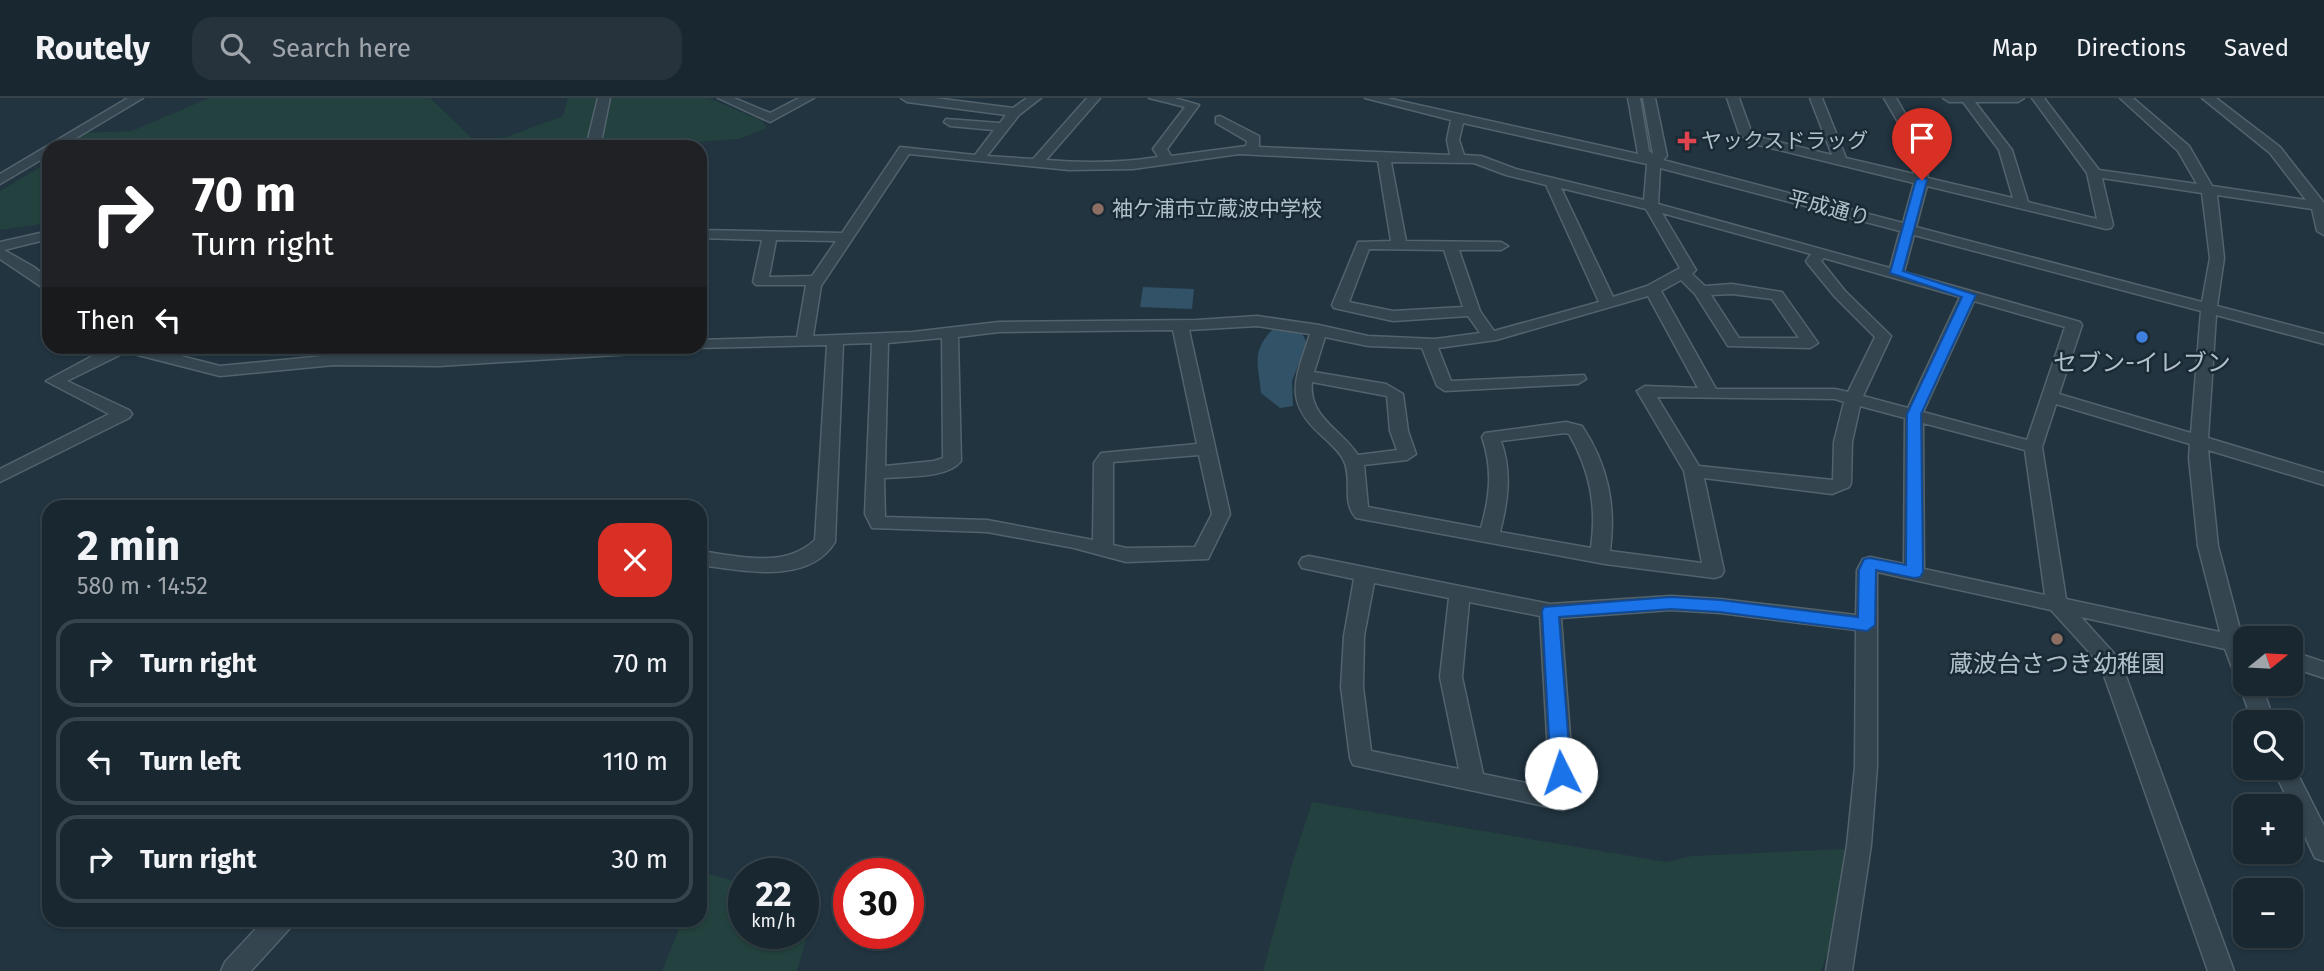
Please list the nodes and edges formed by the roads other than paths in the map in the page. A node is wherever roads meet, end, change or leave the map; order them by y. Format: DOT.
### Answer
graph roads {
  1 [pos="137,98"];
  2 [pos="604,98"];
  3 [pos="808,98"];
  4 [pos="907,98"];
  5 [pos="1035,98"];
  6 [pos="1094,98"];
  7 [pos="1155,98"];
  8 [pos="1371,98"];
  9 [pos="1402,98"];
  10 [pos="1634,98"];
  11 [pos="1649,98"];
  12 [pos="1733,98"];
  13 [pos="1816,98"];
  14 [pos="1890,98"];
  15 [pos="1949,98"];
  16 [pos="2018,98"];
  17 [pos="2038,98"];
  18 [pos="2126,98"];
  19 [pos="2208,98"];
  20 [pos="729,99"];
  21 [pos="1967,99"];
  22 [pos="1015,112"];
  23 [pos="1458,118"];
  24 [pos="1220,120"];
  25 [pos="950,122"];
  26 [pos="1003,127"];
  27 [pos="65,140"];
  28 [pos="595,140"];
  29 [pos="1251,150"];
  30 [pos="42,154"];
  31 [pos="1652,157"];
  32 [pos="1384,158"];
  33 [pos="1458,158"];
  34 [pos="978,159"];
  35 [pos="1166,159"];
  36 [pos="1841,161"];
  37 [pos="1036,164"];
  38 [pos="2094,173"];
  39 [pos="0,180"];
  40 [pos="1922,180"];
  41 [pos="1551,181"];
  42 [pos="2209,192"];
  43 [pos="1651,206"];
  44 [pos="2022,206"];
  45 [pos="2321,207"];
  46 [pos="1909,226"];
  47 [pos="2324,230"];
  48 [pos="707,234"];
  49 [pos="770,235"];
  50 [pos="42,237"];
  51 [pos="846,237"];
  52 [pos="1399,245"];
  53 [pos="0,246"];
  54 [pos="1450,246"];
  55 [pos="1500,246"];
  56 [pos="1821,252"];
  57 [pos="0,253"];
  58 [pos="1683,273"];
  59 [pos="1896,273"];
  60 [pos="817,280"];
  61 [pos="42,281"];
  62 [pos="1652,289"];
  63 [pos="1701,291"];
  64 [pos="1969,295"];
  65 [pos="1608,304"];
  66 [pos="2210,305"];
  67 [pos="1472,311"];
  68 [pos="1180,325"];
  69 [pos="1319,330"];
  70 [pos="2324,331"];
  71 [pos="950,333"];
  72 [pos="1490,337"];
  73 [pos="880,338"];
  74 [pos="2324,339"];
  75 [pos="835,340"];
  76 [pos="804,341"];
  77 [pos="1428,344"];
  78 [pos="707,345"];
  79 [pos="108,354"];
  80 [pos="151,354"];
  81 [pos="552,354"];
  82 [pos="1306,376"];
  83 [pos="1578,379"];
  84 [pos="1710,394"];
  85 [pos="2052,397"];
  86 [pos="1852,398"];
  87 [pos="1914,414"];
  88 [pos="2199,441"];
  89 [pos="2033,447"];
  90 [pos="1207,449"];
  91 [pos="1354,461"];
  92 [pos="1693,471"];
  93 [pos="875,473"];
  94 [pos="0,475"];
  95 [pos="2324,479"];
  96 [pos="1489,536"];
  97 [pos="1103,549"];
  98 [pos="1600,556"];
  99 [pos="707,559"];
  100 [pos="1309,563"];
  101 [pos="1914,572"];
  102 [pos="1365,575"];
  103 [pos="1460,593"];
  104 [pos="2057,604"];
  105 [pos="1550,611"];
  106 [pos="1867,625"];
  107 [pos="2234,626"];
  108 [pos="2233,642"];
  109 [pos="2303,663"];
  110 [pos="2324,670"];
  111 [pos="2290,780"];
  112 [pos="1473,781"];
  113 [pos="2324,851"];
  114 [pos="275,927"];
  115 [pos="234,971"];
  116 [pos="1839,971"];
  117 [pos="2221,971"];
  1 -- 27 [label="street"];
  2 -- 28 [label="street"];
  3 -- 20 [label="street"];
  4 -- 22 [label="street"];
  5 -- 22 [label="street"];
  6 -- 37 [label="street"];
  7 -- 35 [label="street"];
  8 -- 23 [label="street, 平成通り"];
  9 -- 31 [label="street, 平成通り"];
  10 -- 31 [label="street"];
  11 -- 31 [label="street"];
  12 -- 36 [label="street"];
  13 -- 36 [label="street"];
  14 -- 40 [label="street"];
  15 -- 21 [label="street"];
  16 -- 21 [label="street"];
  17 -- 38 [label="street"];
  18 -- 42 [label="street"];
  19 -- 45 [label="street"];
  21 -- 44 [label="street"];
  22 -- 26 [label="street"];
  23 -- 31 [label="street, 平成通り"];
  23 -- 33 [label="street"];
  24 -- 29 [label="street"];
  25 -- 26 [label="street"];
  26 -- 34 [label="street"];
  29 -- 32 [label="street"];
  29 -- 35 [label="street"];
  30 -- 39 [label="street"];
  31 -- 43 [label="street"];
  31 -- 46 [label="street, 平成通り"];
  32 -- 33 [label="street"];
  32 -- 52 [label="street"];
  33 -- 41 [label="street"];
  34 -- 37 [label="street"];
  34 -- 51 [label="street"];
  35 -- 37 [label="street"];
  36 -- 40 [label="street"];
  38 -- 42 [label="street"];
  38 -- 44 [label="street"];
  40 -- 44 [label="street"];
  40 -- 46 [label="street"];
  41 -- 43 [label="street"];
  41 -- 65 [label="street"];
  42 -- 45 [label="street"];
  42 -- 66 [label="street"];
  43 -- 56 [label="street"];
  43 -- 58 [label="street"];
  45 -- 47 [label="street"];
  46 -- 59 [label="street"];
  46 -- 66 [label="street, 平成通り"];
  48 -- 49 [label="street"];
  49 -- 51 [label="street"];
  49 -- 60 [label="street"];
  50 -- 53 [label="street"];
  51 -- 60 [label="street"];
  52 -- 54 [label="street"];
  52 -- 67 [label="street"];
  54 -- 55 [label="street"];
  54 -- 67 [label="street"];
  56 -- 59 [label="street"];
  56 -- 86 [label="street"];
  57 -- 61 [label="street"];
  58 -- 62 [label="street"];
  58 -- 63 [label="street"];
  59 -- 64 [label="street"];
  60 -- 76 [label="street"];
  62 -- 65 [label="street"];
  62 -- 84 [label="street"];
  63 -- 63 [label="street"];
  64 -- 85 [label="street"];
  64 -- 87 [label="street"];
  65 -- 72 [label="street"];
  66 -- 70 [label="street, 平成通り"];
  66 -- 74 [label="street, 平成通り"];
  66 -- 88 [label="street"];
  67 -- 72 [label="street"];
  68 -- 69 [label="street"];
  68 -- 71 [label="street"];
  68 -- 90 [label="street"];
  69 -- 77 [label="street"];
  69 -- 82 [label="street"];
  71 -- 73 [label="street"];
  71 -- 93 [label="street"];
  72 -- 77 [label="street"];
  73 -- 75 [label="street"];
  73 -- 93 [label="street"];
  75 -- 76 [label="street"];
  75 -- 99 [label="street"];
  76 -- 78 [label="street"];
  77 -- 83 [label="street"];
  79 -- 94 [label="street"];
  80 -- 81 [label="street"];
  82 -- 91 [label="street"];
  82 -- 91 [label="street"];
  84 -- 86 [label="street"];
  84 -- 92 [label="street"];
  85 -- 88 [label="street"];
  85 -- 89 [label="street"];
  86 -- 87 [label="street"];
  86 -- 92 [label="street"];
  87 -- 89 [label="street"];
  87 -- 101 [label="street"];
  88 -- 95 [label="street"];
  88 -- 107 [label="street"];
  89 -- 104 [label="street"];
  90 -- 97 [label="street"];
  90 -- 97 [label="street"];
  91 -- 96 [label="street"];
  92 -- 98 [label="street"];
  93 -- 97 [label="street"];
  96 -- 98 [label="street"];
  96 -- 98 [label="street"];
  100 -- 102 [label="street"];
  101 -- 104 [label="street"];
  101 -- 106 [label="street"];
  102 -- 103 [label="street"];
  102 -- 112 [label="street"];
  103 -- 105 [label="street"];
  103 -- 112 [label="street"];
  104 -- 108 [label="street"];
  104 -- 117 [label="street"];
  105 -- 106 [label="street"];
  105 -- 112 [label="street"];
  106 -- 116 [label="street"];
  109 -- 110 [label="street"];
  111 -- 113 [label="street"];
  114 -- 115 [label="street"];
}
